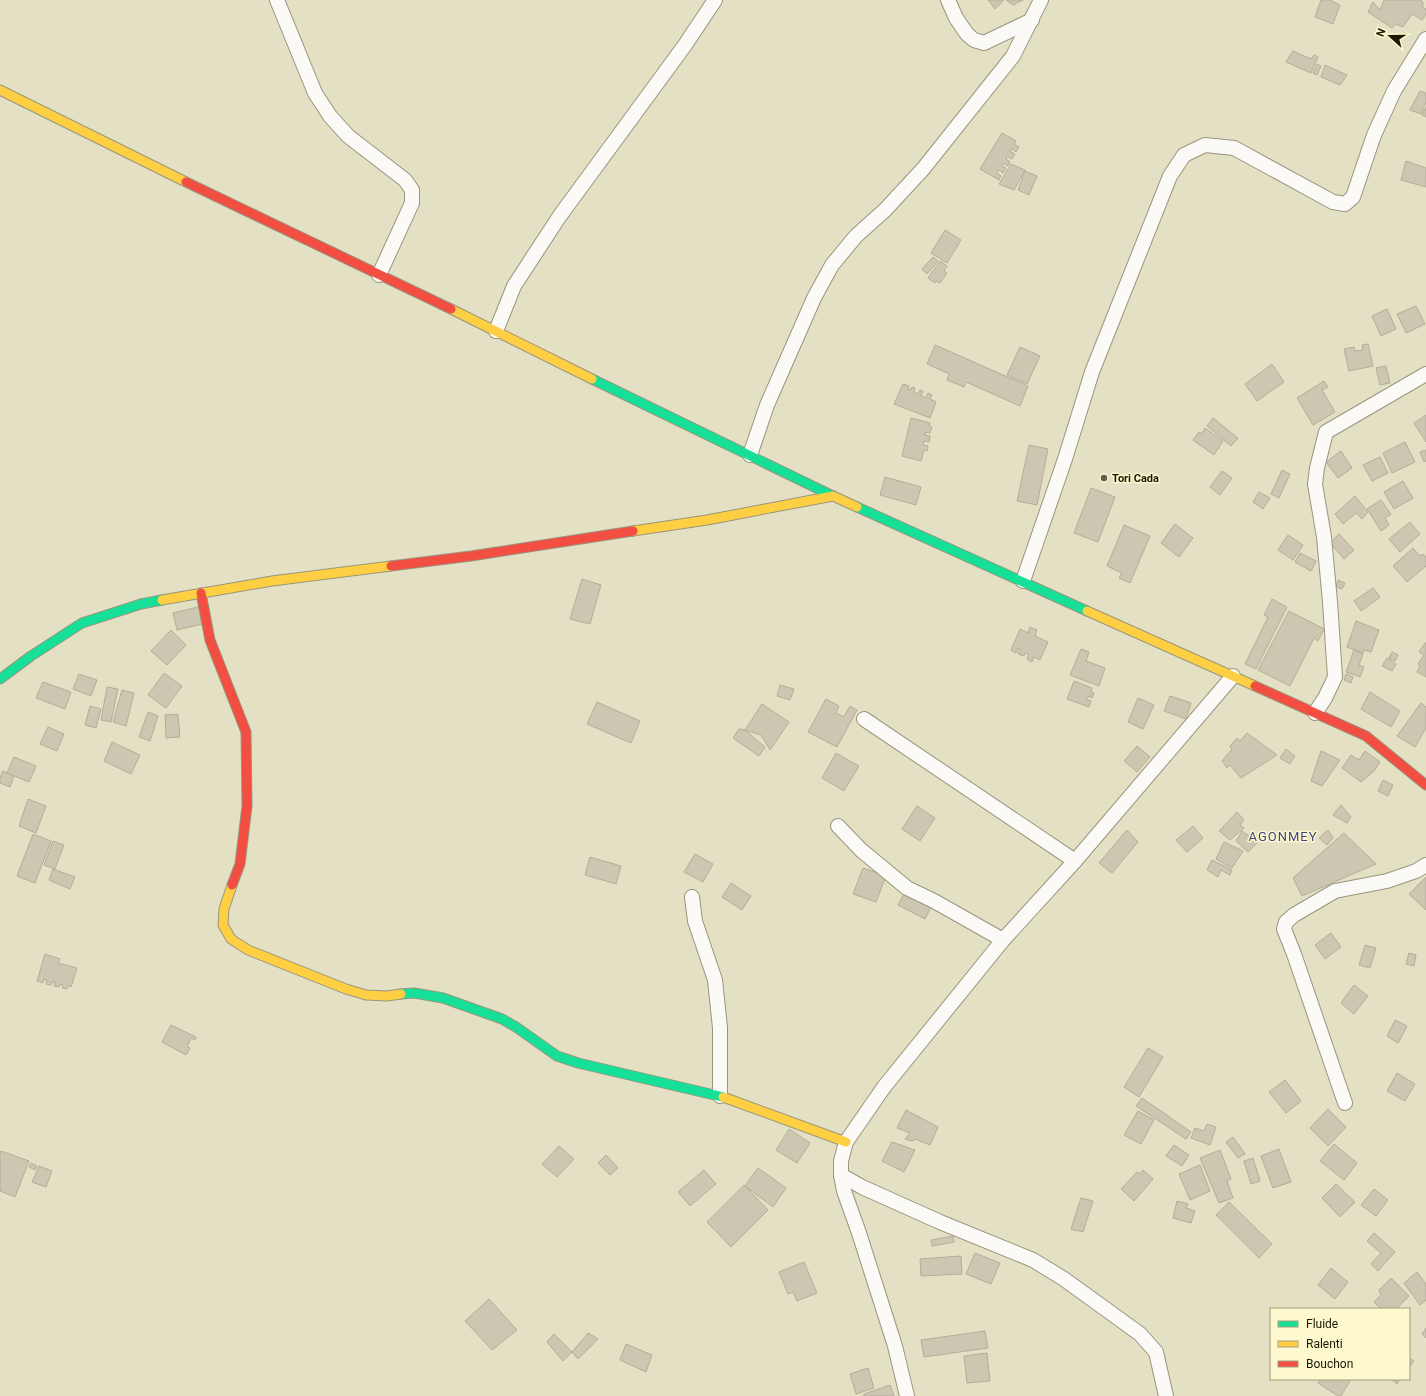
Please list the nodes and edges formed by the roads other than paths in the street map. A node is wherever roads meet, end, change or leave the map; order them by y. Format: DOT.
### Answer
graph roads {
  1 [pos="277,0"];
  2 [pos="715,0"];
  3 [pos="948,0"];
  4 [pos="1041,0"];
  5 [pos="1032,20"];
  6 [pos="1426,40"];
  7 [pos="0,90"];
  8 [pos="379,275"];
  9 [pos="496,331"];
  10 [pos="1426,374"];
  11 [pos="750,454"];
  12 [pos="833,496"];
  13 [pos="1023,581"];
  14 [pos="201,594"];
  15 [pos="1233,676"];
  16 [pos="0,679"];
  17 [pos="1315,713"];
  18 [pos="864,719"];
  19 [pos="1426,785"];
  20 [pos="838,826"];
  21 [pos="1075,861"];
  22 [pos="1426,865"];
  23 [pos="692,897"];
  24 [pos="1003,940"];
  25 [pos="720,1096"];
  26 [pos="1345,1103"];
  27 [pos="846,1142"];
  28 [pos="842,1175"];
  29 [pos="907,1396"];
  30 [pos="1166,1396"];
  1 -- 8 [label="street"];
  2 -- 9 [label="street"];
  3 -- 5 [label="street"];
  4 -- 5 [label="street"];
  5 -- 11 [label="street"];
  6 -- 13 [label="street"];
  7 -- 8 [label="street"];
  8 -- 9 [label="street"];
  9 -- 11 [label="street"];
  10 -- 17 [label="street"];
  11 -- 12 [label="street"];
  12 -- 13 [label="street"];
  12 -- 14 [label="street"];
  13 -- 15 [label="street"];
  14 -- 16 [label="street"];
  14 -- 25 [label="street"];
  15 -- 17 [label="street"];
  15 -- 21 [label="street"];
  17 -- 19 [label="street"];
  18 -- 21 [label="street"];
  20 -- 24 [label="street"];
  21 -- 24 [label="street"];
  22 -- 26 [label="street"];
  23 -- 25 [label="street"];
  24 -- 27 [label="street"];
  25 -- 27 [label="street"];
  27 -- 28 [label="street"];
  28 -- 29 [label="street"];
  28 -- 30 [label="street"];
}
